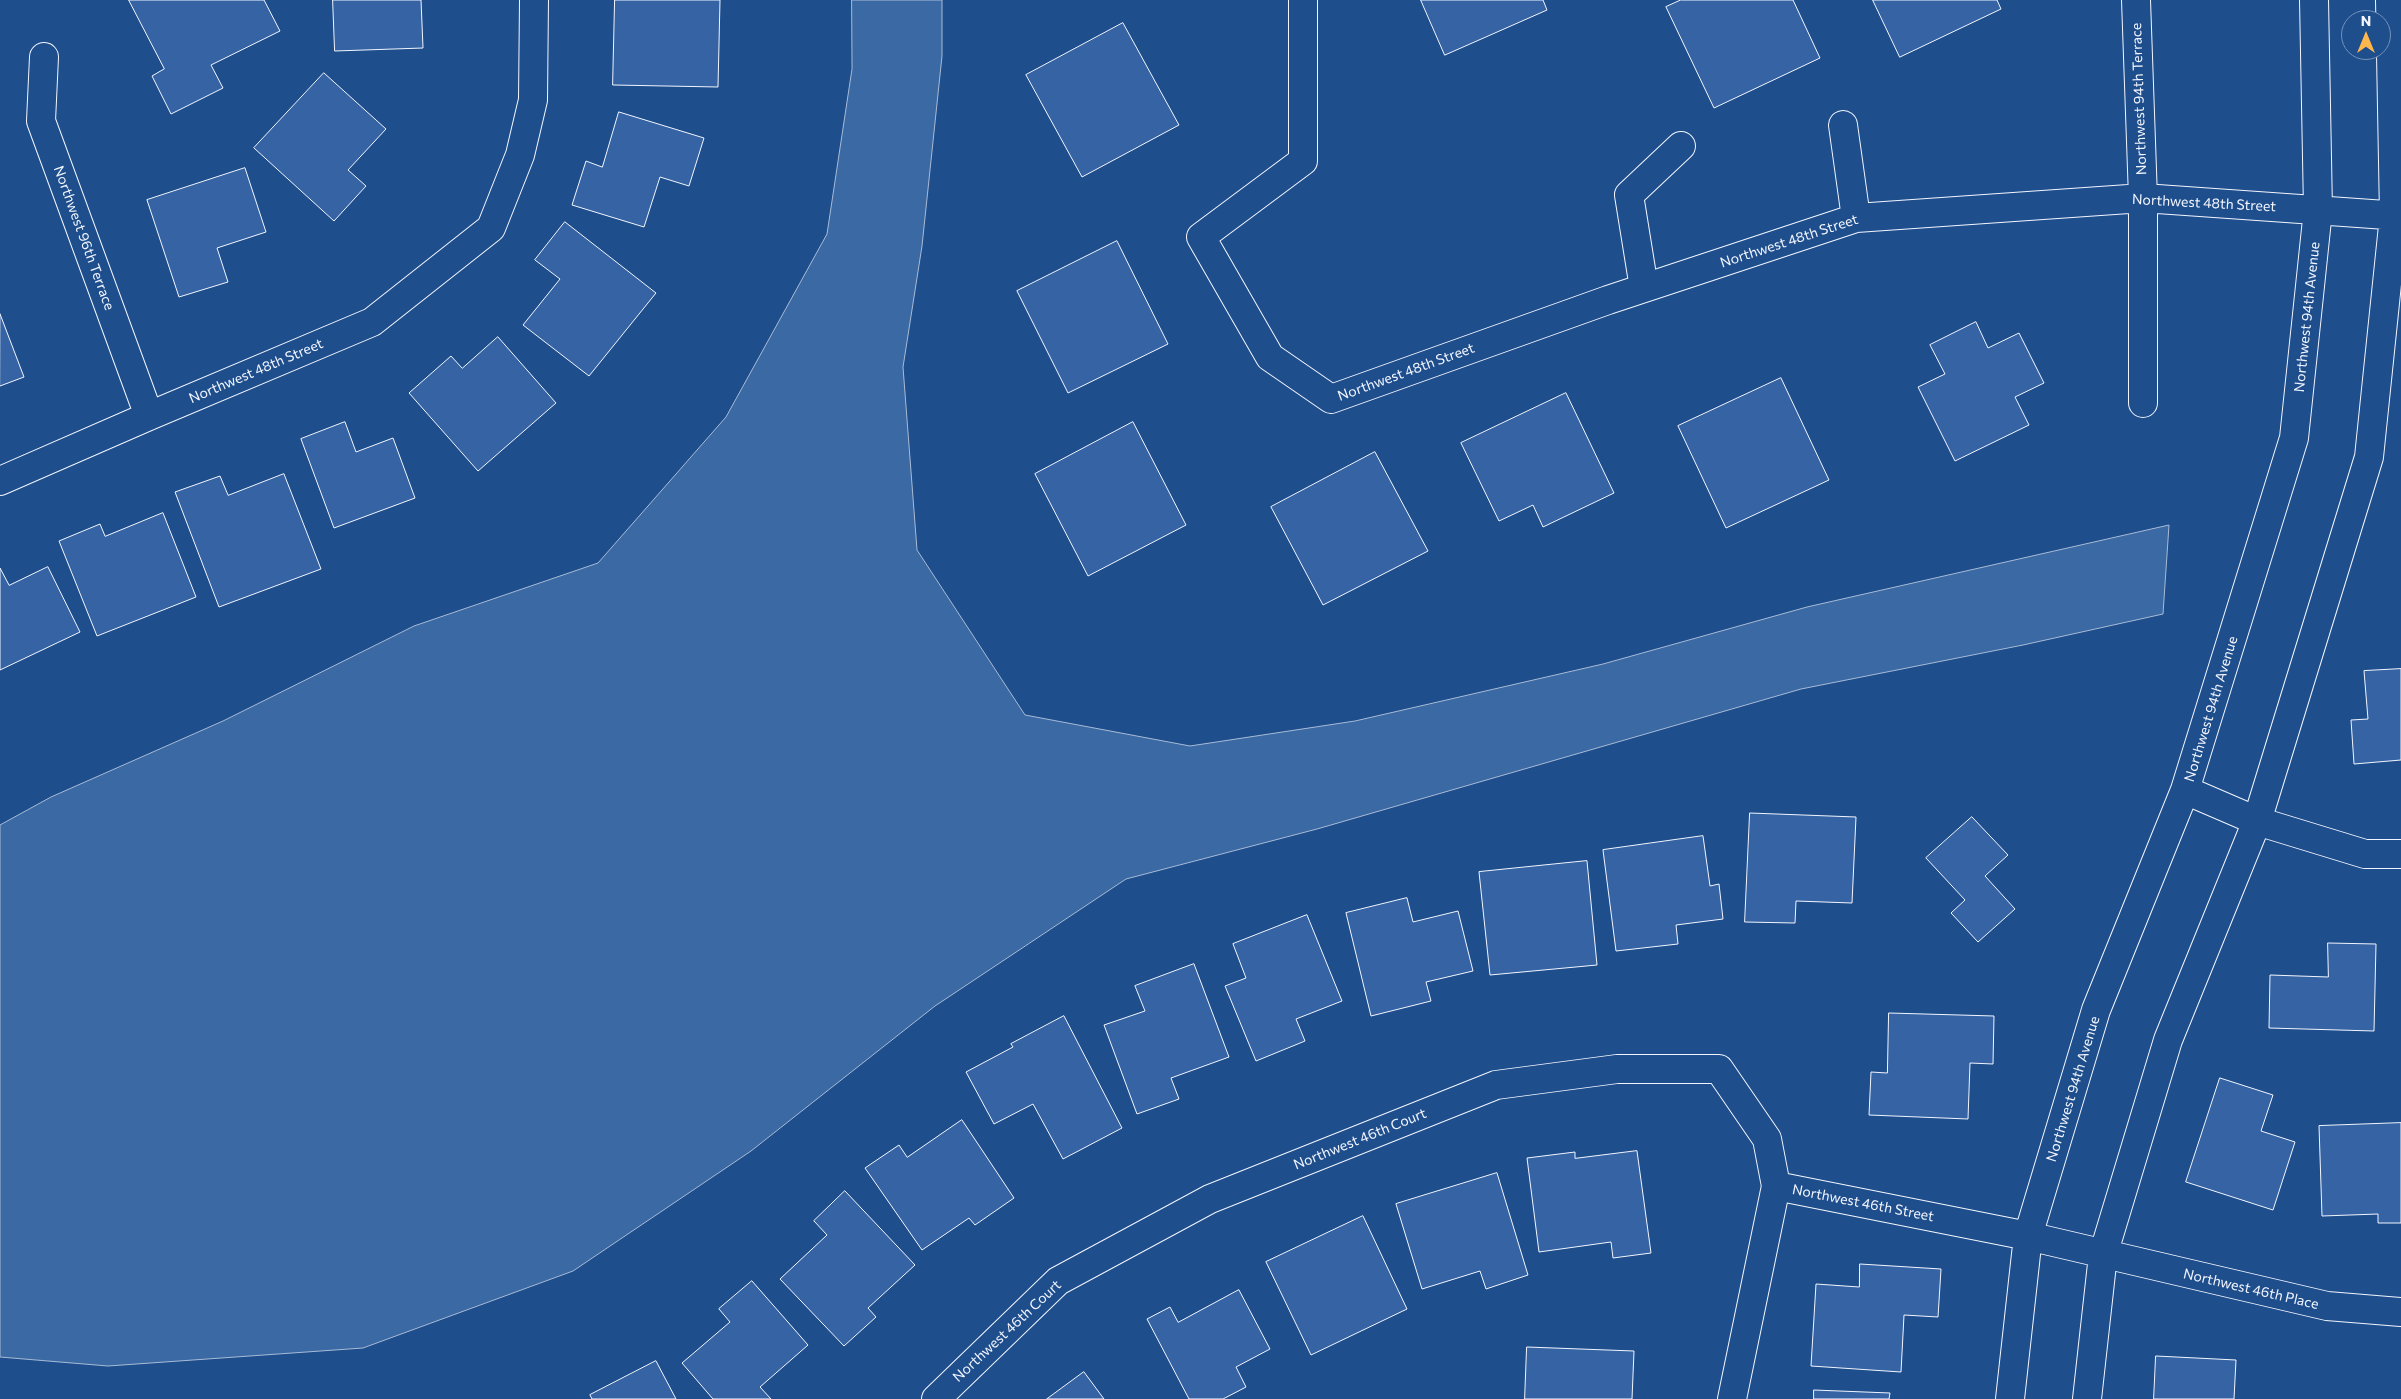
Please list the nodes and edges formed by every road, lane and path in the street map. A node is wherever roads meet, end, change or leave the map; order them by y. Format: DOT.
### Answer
graph roads {
  1 [pos="534,0"];
  2 [pos="1302,0"];
  3 [pos="2136,0"];
  4 [pos="2314,0"];
  5 [pos="2390,0"];
  6 [pos="44,57"];
  7 [pos="1843,125"];
  8 [pos="1681,146"];
  9 [pos="2143,198"];
  10 [pos="2318,210"];
  11 [pos="2397,216"];
  12 [pos="1856,218"];
  13 [pos="1644,288"];
  14 [pos="2143,403"];
  15 [pos="149,416"];
  16 [pos="0,482"];
  17 [pos="2185,790"];
  18 [pos="2257,821"];
  19 [pos="2401,854"];
  20 [pos="1776,1186"];
  21 [pos="2028,1236"];
  22 [pos="2103,1255"];
  23 [pos="2401,1312"];
  24 [pos="936,1399"];
  25 [pos="1732,1399"];
  26 [pos="2010,1399"];
  27 [pos="2086,1399"];
  1 -- 15 [label="street, Northwest 48th Street"];
  2 -- 13 [label="street, Northwest 48th Street"];
  3 -- 9 [label="street, Northwest 94th Terrace"];
  4 -- 10 [label="street, Northwest 94th Avenue"];
  5 -- 11 [label="street"];
  6 -- 15 [label="street, Northwest 96th Terrace"];
  7 -- 12 [label="street"];
  8 -- 13 [label="street"];
  9 -- 10 [label="street, Northwest 48th Street"];
  9 -- 12 [label="street, Northwest 48th Street"];
  9 -- 14 [label="street, Northwest 94th Terrace"];
  10 -- 11 [label="street, Northwest 48th Street"];
  10 -- 17 [label="street, Northwest 94th Avenue"];
  11 -- 18 [label="street"];
  12 -- 13 [label="street, Northwest 48th Street"];
  15 -- 16 [label="street, Northwest 48th Street"];
  17 -- 18 [label="street"];
  17 -- 21 [label="street, Northwest 94th Avenue"];
  18 -- 19 [label="street"];
  18 -- 22 [label="street"];
  20 -- 21 [label="street, Northwest 46th Street"];
  20 -- 24 [label="street, Northwest 46th Court"];
  20 -- 25 [label="street, Northwest 46th Street"];
  21 -- 22 [label="street, Northwest 46th Street"];
  21 -- 26 [label="street, Northwest 94th Avenue"];
  22 -- 23 [label="street, Northwest 46th Place"];
  22 -- 27 [label="street"];
}
